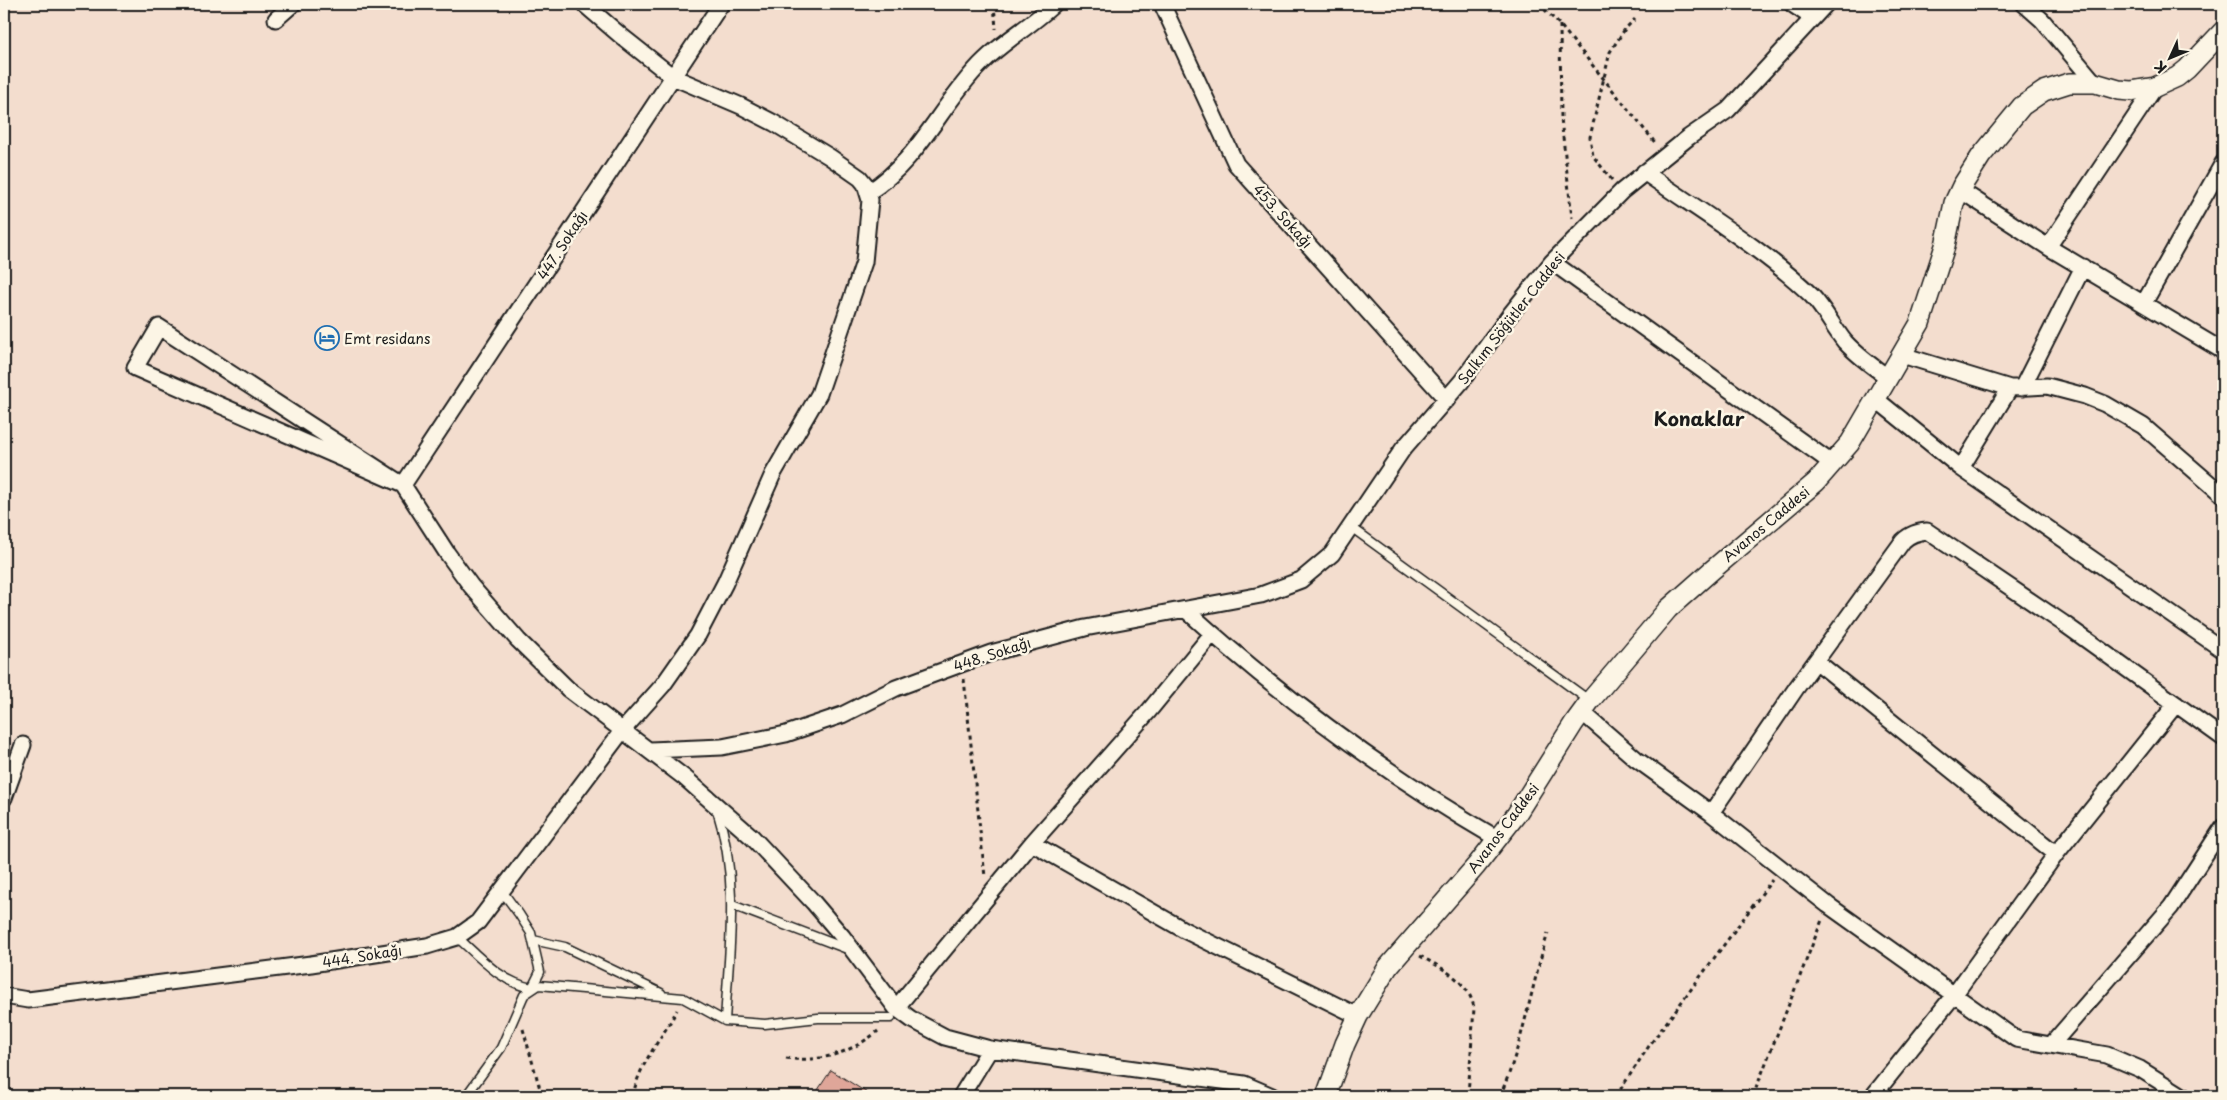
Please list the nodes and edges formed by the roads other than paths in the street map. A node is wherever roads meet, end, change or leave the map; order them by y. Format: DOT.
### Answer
graph roads {
  1 [pos="293,4"];
  2 [pos="584,4"];
  3 [pos="721,4"];
  4 [pos="1054,4"];
  5 [pos="1162,4"];
  6 [pos="1792,4"];
  7 [pos="1826,4"];
  8 [pos="2024,4"];
  9 [pos="1813,18"];
  10 [pos="276,20"];
  11 [pos="2223,31"];
  12 [pos="673,77"];
  13 [pos="2095,83"];
  14 [pos="2155,87"];
  15 [pos="2223,163"];
  16 [pos="1644,172"];
  17 [pos="1960,190"];
  18 [pos="868,192"];
  19 [pos="2048,247"];
  20 [pos="1552,262"];
  21 [pos="2083,267"];
  22 [pos="2144,303"];
  23 [pos="2223,351"];
  24 [pos="1902,355"];
  25 [pos="1889,378"];
  26 [pos="2016,388"];
  27 [pos="1447,400"];
  28 [pos="1877,400"];
  29 [pos="1833,464"];
  30 [pos="1962,468"];
  31 [pos="403,485"];
  32 [pos="2223,495"];
  33 [pos="1351,526"];
  34 [pos="1332,554"];
  35 [pos="1186,610"];
  36 [pos="1212,634"];
  37 [pos="2223,650"];
  38 [pos="1816,661"];
  39 [pos="2176,704"];
  40 [pos="1586,706"];
  41 [pos="622,731"];
  42 [pos="2223,738"];
  43 [pos="23,745"];
  44 [pos="650,750"];
  45 [pos="4,798"];
  46 [pos="715,803"];
  47 [pos="1711,813"];
  48 [pos="2223,827"];
  49 [pos="1498,839"];
  50 [pos="1032,843"];
  51 [pos="2056,854"];
  52 [pos="502,891"];
  53 [pos="732,905"];
  54 [pos="457,937"];
  55 [pos="533,940"];
  56 [pos="854,951"];
  57 [pos="532,988"];
  58 [pos="665,995"];
  59 [pos="4,996"];
  60 [pos="1954,996"];
  61 [pos="893,1013"];
  62 [pos="1358,1016"];
  63 [pos="724,1021"];
  64 [pos="2052,1044"];
  65 [pos="990,1049"];
  66 [pos="466,1096"];
  67 [pos="961,1096"];
  68 [pos="1272,1096"];
  69 [pos="1326,1096"];
  70 [pos="1873,1096"];
  71 [pos="2183,1096"];
  1 -- 10 [label="street"];
  2 -- 12 [label="street"];
  3 -- 12 [label="street, 447. Sokağı"];
  4 -- 18 [label="street"];
  5 -- 27 [label="street, 453. Sokağı"];
  6 -- 9 [label="street"];
  7 -- 9 [label="street, Salkım Söğütler Caddesi"];
  8 -- 13 [label="street"];
  9 -- 16 [label="street, Salkım Söğütler Caddesi"];
  11 -- 14 [label="street, Avanos Caddesi"];
  12 -- 18 [label="street"];
  12 -- 31 [label="street, 447. Sokağı"];
  13 -- 14 [label="street, Avanos Caddesi"];
  13 -- 17 [label="street, Avanos Caddesi"];
  14 -- 19 [label="street"];
  15 -- 22 [label="street"];
  16 -- 20 [label="street, Salkım Söğütler Caddesi"];
  16 -- 25 [label="street"];
  17 -- 19 [label="street"];
  17 -- 24 [label="street, Avanos Caddesi"];
  18 -- 41 [label="street, 444. Sokağı"];
  19 -- 21 [label="street"];
  20 -- 27 [label="street, Salkım Söğütler Caddesi"];
  20 -- 29 [label="street"];
  21 -- 22 [label="street"];
  21 -- 26 [label="street"];
  22 -- 23 [label="street"];
  24 -- 25 [label="street, Avanos Caddesi"];
  24 -- 26 [label="street"];
  25 -- 28 [label="street, Avanos Caddesi"];
  26 -- 30 [label="street"];
  26 -- 32 [label="street"];
  27 -- 33 [label="street, Salkım Söğütler Caddesi"];
  28 -- 29 [label="street, Avanos Caddesi"];
  28 -- 30 [label="street"];
  29 -- 40 [label="street, Avanos Caddesi"];
  30 -- 37 [label="street"];
  31 -- 31 [label="street"];
  31 -- 41 [label="street"];
  33 -- 34 [label="street, Salkım Söğütler Caddesi"];
  33 -- 40 [label="lane"];
  34 -- 35 [label="street, 448. Sokağı"];
  35 -- 36 [label="street"];
  35 -- 44 [label="street, 448. Sokağı"];
  36 -- 49 [label="street"];
  36 -- 50 [label="street"];
  38 -- 39 [label="street"];
  38 -- 47 [label="street"];
  38 -- 51 [label="street"];
  39 -- 42 [label="street"];
  39 -- 51 [label="street"];
  40 -- 47 [label="street"];
  40 -- 49 [label="street, Avanos Caddesi"];
  41 -- 44 [label="street"];
  41 -- 52 [label="street, 444. Sokağı"];
  43 -- 45 [label="street"];
  44 -- 46 [label="street"];
  46 -- 53 [label="lane"];
  46 -- 56 [label="street"];
  47 -- 60 [label="street"];
  48 -- 64 [label="street"];
  49 -- 62 [label="street, Avanos Caddesi"];
  50 -- 61 [label="street"];
  50 -- 62 [label="street"];
  51 -- 60 [label="street"];
  52 -- 54 [label="street, 444. Sokağı"];
  52 -- 55 [label="lane"];
  53 -- 56 [label="lane"];
  53 -- 63 [label="lane"];
  54 -- 57 [label="lane"];
  54 -- 59 [label="street, 444. Sokağı"];
  55 -- 57 [label="lane"];
  55 -- 58 [label="lane"];
  56 -- 61 [label="street"];
  57 -- 58 [label="lane"];
  57 -- 66 [label="lane"];
  58 -- 63 [label="lane"];
  60 -- 64 [label="street"];
  60 -- 70 [label="street"];
  61 -- 63 [label="lane"];
  61 -- 65 [label="street"];
  62 -- 69 [label="street, Avanos Caddesi"];
  64 -- 71 [label="street"];
  65 -- 67 [label="street"];
  65 -- 68 [label="street"];
}
